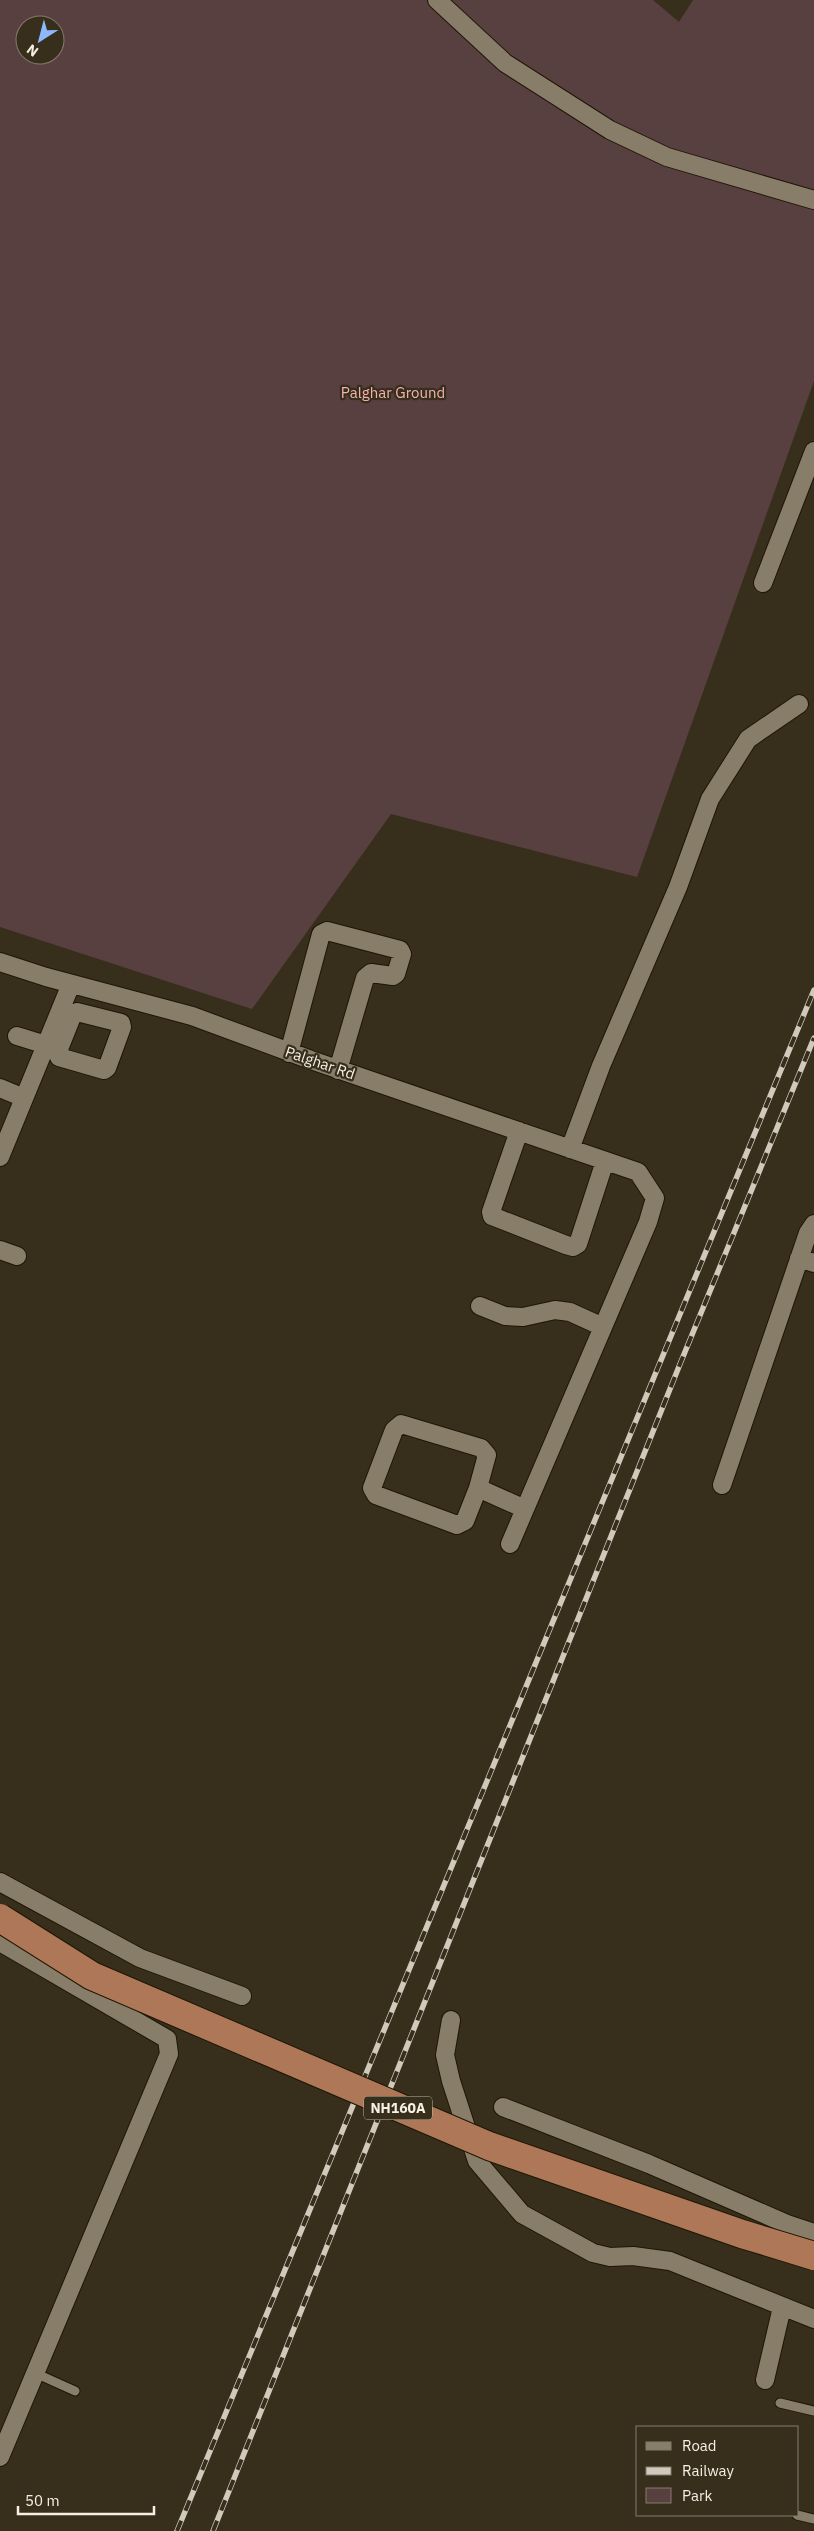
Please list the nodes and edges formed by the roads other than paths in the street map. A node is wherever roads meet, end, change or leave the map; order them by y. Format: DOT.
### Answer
graph roads {
  1 [pos="437,0"];
  2 [pos="814,200"];
  3 [pos="814,451"];
  4 [pos="763,583"];
  5 [pos="799,704"];
  6 [pos="0,962"];
  7 [pos="71,984"];
  8 [pos="18,1036"];
  9 [pos="53,1047"];
  10 [pos="289,1052"];
  11 [pos="338,1070"];
  12 [pos="0,1088"];
  13 [pos="24,1098"];
  14 [pos="519,1131"];
  15 [pos="570,1149"];
  16 [pos="1,1151"];
  17 [pos="605,1161"];
  18 [pos="814,1224"];
  19 [pos="0,1250"];
  20 [pos="17,1256"];
  21 [pos="807,1261"];
  22 [pos="480,1306"];
  23 [pos="603,1327"];
  24 [pos="722,1484"];
  25 [pos="478,1488"];
  26 [pos="525,1509"];
  27 [pos="510,1544"];
  28 [pos="0,1882"];
  29 [pos="0,1918"];
  30 [pos="0,1942"];
  31 [pos="242,1996"];
  32 [pos="451,2020"];
  33 [pos="503,2107"];
  34 [pos="814,2233"];
  35 [pos="814,2256"];
  36 [pos="782,2307"];
  37 [pos="814,2319"];
  38 [pos="35,2373"];
  39 [pos="765,2380"];
  40 [pos="75,2391"];
  41 [pos="780,2404"];
  42 [pos="814,2411"];
  43 [pos="0,2458"];
  44 [pos="799,2515"];
  45 [pos="814,2519"];
  1 -- 2 [label="street"];
  3 -- 4 [label="street"];
  5 -- 15 [label="street"];
  6 -- 7 [label="street, Palghar Rd"];
  7 -- 9 [label="street"];
  7 -- 10 [label="street, Palghar Rd"];
  8 -- 9 [label="street"];
  9 -- 13 [label="street"];
  10 -- 11 [label="street, Palghar Rd"];
  10 -- 11 [label="street"];
  11 -- 14 [label="street, Palghar Rd"];
  12 -- 13 [label="street"];
  13 -- 16 [label="street"];
  14 -- 15 [label="street, Palghar Rd"];
  14 -- 17 [label="street"];
  15 -- 17 [label="street, Palghar Rd"];
  17 -- 23 [label="street, Palghar Rd"];
  18 -- 21 [label="street"];
  19 -- 20 [label="street"];
  21 -- 24 [label="street"];
  22 -- 23 [label="street"];
  23 -- 26 [label="street"];
  25 -- 25 [label="street"];
  25 -- 26 [label="street"];
  26 -- 27 [label="street"];
  28 -- 31 [label="street"];
  29 -- 35 [label="highway, NH160A, bridge"];
  30 -- 38 [label="street"];
  32 -- 36 [label="street"];
  33 -- 34 [label="street"];
  36 -- 37 [label="street"];
  36 -- 39 [label="street"];
  38 -- 40 [label="lane"];
  38 -- 43 [label="street"];
  41 -- 42 [label="lane"];
  44 -- 45 [label="lane"];
}
